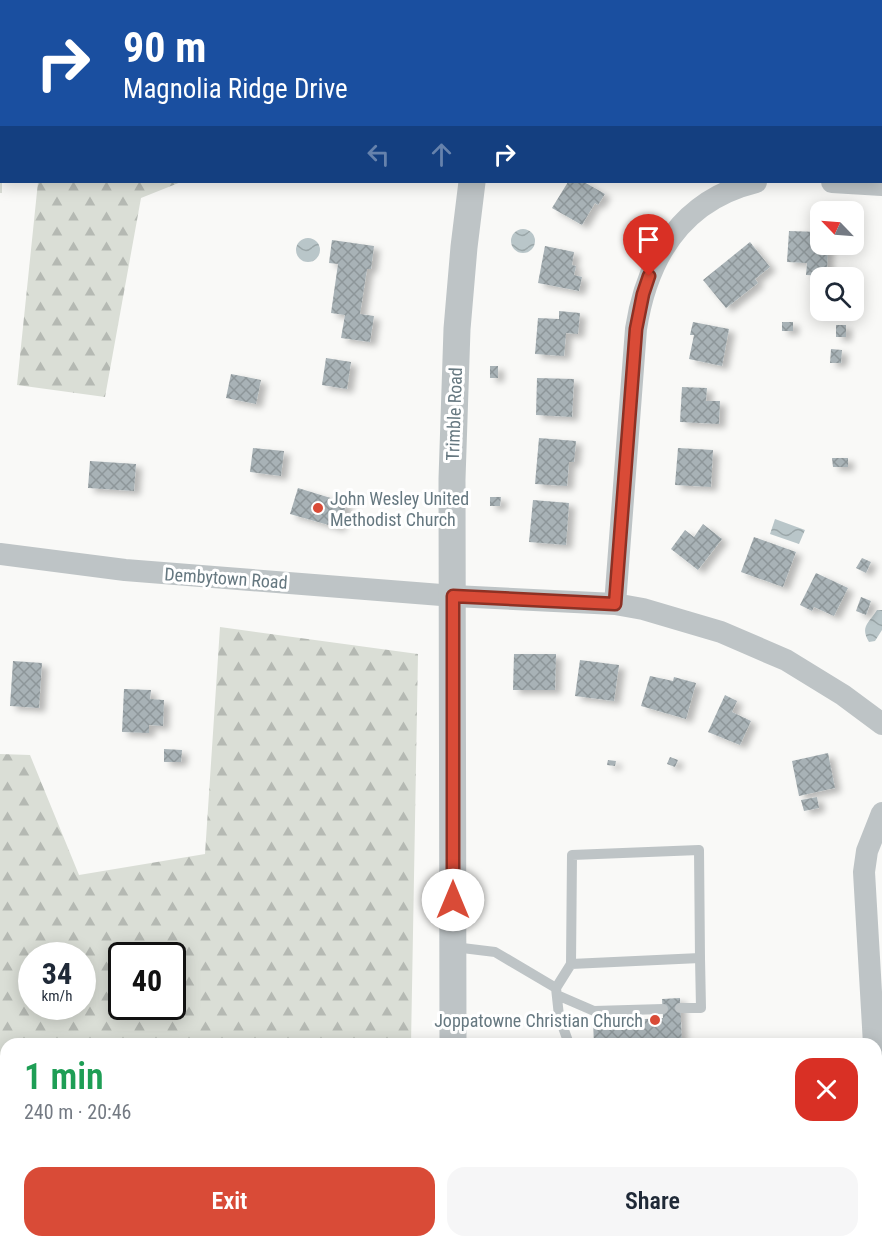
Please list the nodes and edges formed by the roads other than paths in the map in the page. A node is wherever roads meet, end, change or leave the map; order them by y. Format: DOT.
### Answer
graph roads {
  1 [pos="472,183"];
  2 [pos="750,183"];
  3 [pos="849,183"];
  4 [pos="882,185"];
  5 [pos="0,554"];
  6 [pos="453,596"];
  7 [pos="615,604"];
  8 [pos="882,724"];
  9 [pos="882,813"];
  10 [pos="453,947"];
  11 [pos="700,958"];
  12 [pos="571,964"];
  13 [pos="557,991"];
  14 [pos="680,1008"];
  15 [pos="663,1009"];
  16 [pos="453,1038"];
  17 [pos="567,1038"];
  18 [pos="874,1038"];
  1 -- 6 [label="street, Trimble Road"];
  2 -- 7 [label="street"];
  3 -- 4 [label="street"];
  5 -- 6 [label="street, Dembytown Road"];
  6 -- 7 [label="street, Dembytown Road"];
  6 -- 10 [label="street, Trimble Road"];
  7 -- 8 [label="street, Dembytown Road"];
  9 -- 18 [label="street"];
  10 -- 13 [label="lane"];
  10 -- 16 [label="street, Trimble Road"];
  11 -- 12 [label="lane"];
  11 -- 12 [label="lane"];
  11 -- 14 [label="lane"];
  12 -- 13 [label="lane"];
  13 -- 15 [label="lane"];
  13 -- 17 [label="lane"];
}
